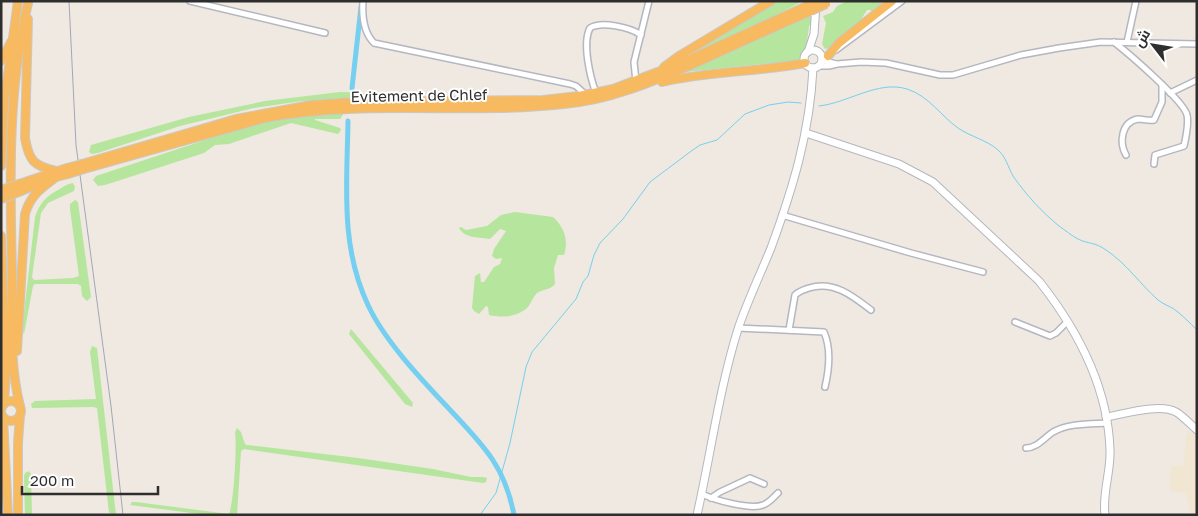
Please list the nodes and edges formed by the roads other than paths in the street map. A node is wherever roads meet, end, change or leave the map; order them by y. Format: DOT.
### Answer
graph roads {
  1 [pos="18,1"];
  2 [pos="190,1"];
  3 [pos="363,1"];
  4 [pos="649,1"];
  5 [pos="770,1"];
  6 [pos="892,1"];
  7 [pos="902,1"];
  8 [pos="1136,1"];
  9 [pos="28,2"];
  10 [pos="829,3"];
  11 [pos="813,5"];
  12 [pos="325,33"];
  13 [pos="814,34"];
  14 [pos="640,35"];
  15 [pos="14,36"];
  16 [pos="1114,42"];
  17 [pos="1128,42"];
  18 [pos="1197,44"];
  19 [pos="808,52"];
  20 [pos="820,60"];
  21 [pos="1,61"];
  22 [pos="805,63"];
  23 [pos="654,75"];
  24 [pos="1197,80"];
  25 [pos="637,85"];
  26 [pos="1162,85"];
  27 [pos="596,93"];
  28 [pos="1170,93"];
  29 [pos="586,95"];
  30 [pos="806,133"];
  31 [pos="1126,155"];
  32 [pos="1154,164"];
  33 [pos="1,166"];
  34 [pos="83,166"];
  35 [pos="56,174"];
  36 [pos="20,188"];
  37 [pos="1,190"];
  38 [pos="1,199"];
  39 [pos="782,215"];
  40 [pos="1,236"];
  41 [pos="983,272"];
  42 [pos="871,310"];
  43 [pos="1015,322"];
  44 [pos="1067,322"];
  45 [pos="738,328"];
  46 [pos="788,330"];
  47 [pos="14,360"];
  48 [pos="825,387"];
  49 [pos="20,406"];
  50 [pos="2,411"];
  51 [pos="20,415"];
  52 [pos="1106,420"];
  53 [pos="1197,430"];
  54 [pos="1026,448"];
  55 [pos="6,452"];
  56 [pos="1,474"];
  57 [pos="764,484"];
  58 [pos="778,493"];
  59 [pos="702,494"];
  60 [pos="711,498"];
  61 [pos="8,515"];
  62 [pos="18,515"];
  63 [pos="697,515"];
  64 [pos="1105,515"];
  1 -- 15 [label="highway"];
  2 -- 12 [label="street"];
  3 -- 29 [label="street"];
  4 -- 14 [label="street"];
  5 -- 23 [label="highway"];
  6 -- 20 [label="highway"];
  7 -- 20 [label="street"];
  8 -- 17 [label="street"];
  9 -- 35 [label="highway"];
  9 -- 47 [label="highway"];
  10 -- 11 [label="highway, bridge"];
  11 -- 13 [label="main road"];
  11 -- 23 [label="highway, Evitement de Chlef"];
  11 -- 25 [label="highway, Evitement de Chlef"];
  13 -- 19 [label="main road"];
  13 -- 20 [label="main road"];
  14 -- 25 [label="street"];
  14 -- 27 [label="street"];
  15 -- 21 [label="highway"];
  15 -- 33 [label="highway"];
  16 -- 17 [label="street"];
  16 -- 20 [label="street"];
  16 -- 26 [label="street"];
  17 -- 18 [label="street"];
  19 -- 20 [label="main road"];
  19 -- 22 [label="main road"];
  20 -- 22 [label="main road"];
  20 -- 30 [label="main road"];
  22 -- 25 [label="highway"];
  23 -- 25 [label="highway, Evitement de Chlef"];
  24 -- 28 [label="street"];
  25 -- 27 [label="highway, Evitement de Chlef"];
  25 -- 34 [label="highway, Evitement de Chlef"];
  26 -- 28 [label="street"];
  26 -- 31 [label="street"];
  27 -- 29 [label="highway, Evitement de Chlef"];
  28 -- 32 [label="street"];
  29 -- 34 [label="highway, Evitement de Chlef"];
  30 -- 39 [label="main road"];
  30 -- 44 [label="main road"];
  34 -- 35 [label="highway, Evitement de Chlef, bridge"];
  35 -- 36 [label="highway, Evitement de Chlef"];
  35 -- 47 [label="highway"];
  36 -- 37 [label="highway, bridge"];
  36 -- 38 [label="highway, bridge"];
  39 -- 41 [label="street"];
  39 -- 45 [label="main road"];
  40 -- 50 [label="highway"];
  42 -- 46 [label="street"];
  43 -- 44 [label="street"];
  44 -- 52 [label="main road"];
  45 -- 46 [label="street"];
  45 -- 59 [label="main road"];
  46 -- 48 [label="street"];
  47 -- 49 [label="highway"];
  49 -- 50 [label="highway"];
  49 -- 51 [label="highway"];
  50 -- 51 [label="highway"];
  50 -- 55 [label="highway"];
  51 -- 62 [label="highway"];
  52 -- 53 [label="main road"];
  52 -- 54 [label="street"];
  52 -- 64 [label="main road"];
  55 -- 56 [label="highway"];
  55 -- 61 [label="highway"];
  57 -- 60 [label="street"];
  58 -- 60 [label="street"];
  59 -- 60 [label="street"];
  59 -- 63 [label="main road"];
}
